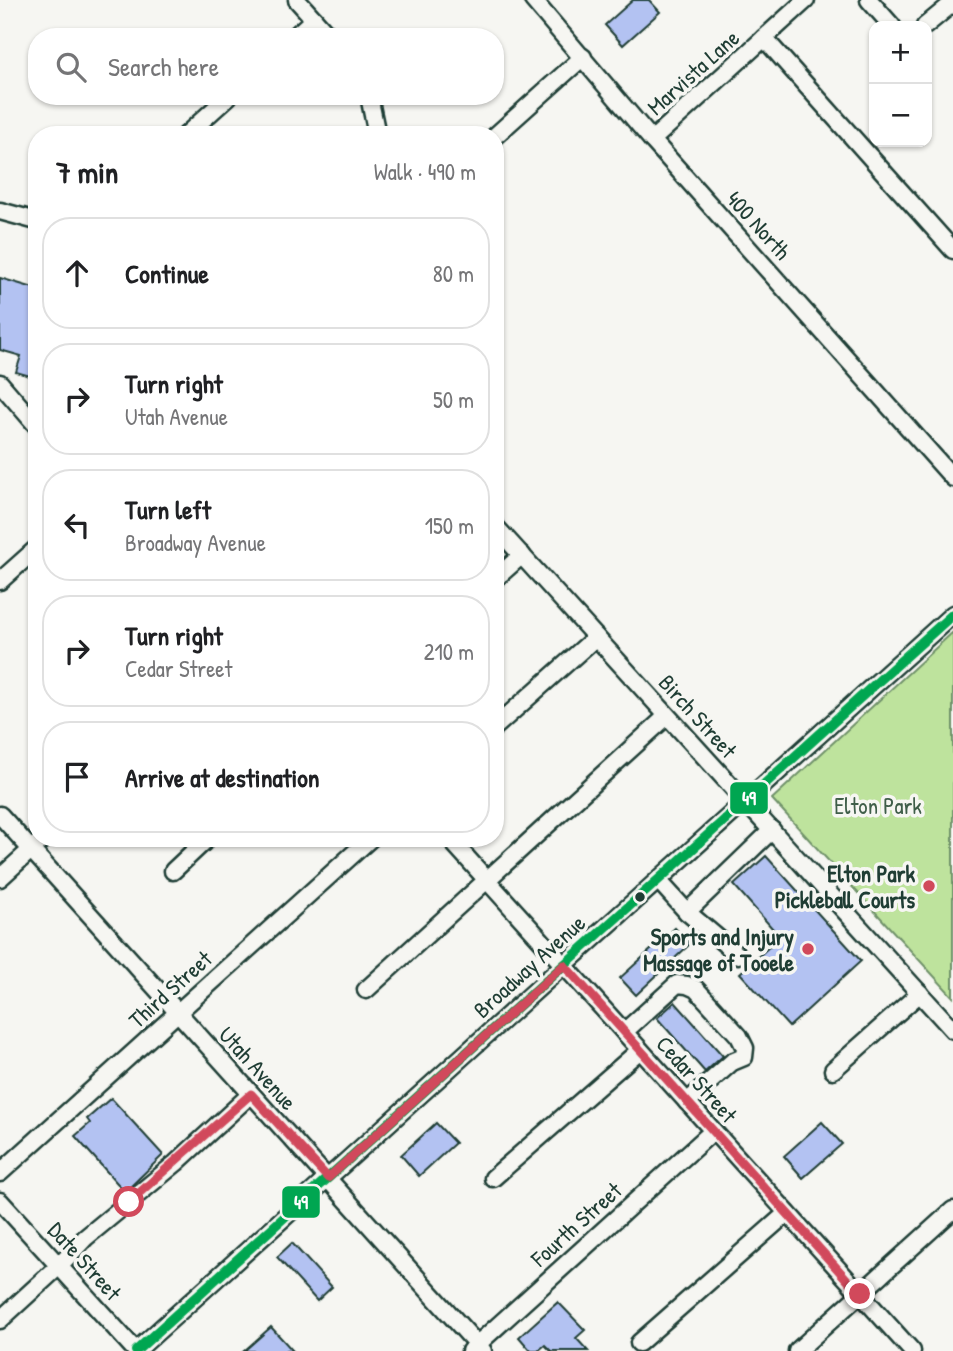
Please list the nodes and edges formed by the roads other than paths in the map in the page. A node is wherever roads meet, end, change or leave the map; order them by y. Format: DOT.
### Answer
graph roads {
  1 [pos="297,0"];
  2 [pos="533,0"];
  3 [pos="806,0"];
  4 [pos="869,0"];
  5 [pos="953,3"];
  6 [pos="314,19"];
  7 [pos="888,21"];
  8 [pos="931,21"];
  9 [pos="304,28"];
  10 [pos="322,28"];
  11 [pos="764,38"];
  12 [pos="583,57"];
  13 [pos="219,105"];
  14 [pos="371,105"];
  15 [pos="196,126"];
  16 [pos="375,126"];
  17 [pos="504,128"];
  18 [pos="652,139"];
  19 [pos="0,211"];
  20 [pos="28,219"];
  21 [pos="953,250"];
  22 [pos="0,383"];
  23 [pos="28,416"];
  24 [pos="953,478"];
  25 [pos="504,536"];
  26 [pos="522,555"];
  27 [pos="28,556"];
  28 [pos="504,571"];
  29 [pos="0,581"];
  30 [pos="953,614"];
  31 [pos="596,637"];
  32 [pos="667,716"];
  33 [pos="504,719"];
  34 [pos="745,802"];
  35 [pos="0,815"];
  36 [pos="772,830"];
  37 [pos="28,846"];
  38 [pos="29,847"];
  39 [pos="35,847"];
  40 [pos="198,847"];
  41 [pos="360,847"];
  42 [pos="457,847"];
  43 [pos="32,850"];
  44 [pos="173,870"];
  45 [pos="0,878"];
  46 [pos="658,880"];
  47 [pos="487,881"];
  48 [pos="687,912"];
  49 [pos="738,954"];
  50 [pos="564,965"];
  51 [pos="366,990"];
  52 [pos="920,993"];
  53 [pos="178,1012"];
  54 [pos="953,1030"];
  55 [pos="624,1032"];
  56 [pos="640,1050"];
  57 [pos="833,1070"];
  58 [pos="251,1094"];
  59 [pos="687,1102"];
  60 [pos="713,1131"];
  61 [pos="0,1173"];
  62 [pos="328,1178"];
  63 [pos="493,1178"];
  64 [pos="0,1201"];
  65 [pos="953,1210"];
  66 [pos="787,1213"];
  67 [pos="60,1266"];
  68 [pos="860,1294"];
  69 [pos="0,1320"];
  70 [pos="639,1343"];
  71 [pos="477,1349"];
  72 [pos="136,1351"];
  73 [pos="797,1351"];
  74 [pos="912,1351"];
  1 -- 6 [label="street"];
  2 -- 12 [label="street, 400 North"];
  3 -- 11 [label="street, Marvista Lane"];
  4 -- 7 [label="street"];
  5 -- 8 [label="street"];
  6 -- 9 [label="street"];
  6 -- 10 [label="street"];
  11 -- 18 [label="street, Marvista Lane"];
  11 -- 21 [label="street, Marvista Lane"];
  12 -- 17 [label="street"];
  12 -- 18 [label="street, 400 North"];
  13 -- 15 [label="street"];
  14 -- 16 [label="street"];
  18 -- 24 [label="street, 400 North"];
  19 -- 20 [label="street"];
  22 -- 23 [label="street"];
  25 -- 26 [label="street, Birch Street"];
  26 -- 28 [label="street"];
  26 -- 31 [label="street, Birch Street"];
  27 -- 29 [label="street"];
  30 -- 34 [label="street, Broadway Avenue"];
  31 -- 32 [label="street, Birch Street"];
  31 -- 33 [label="street"];
  32 -- 34 [label="street, Birch Street"];
  32 -- 47 [label="street"];
  34 -- 36 [label="street, Birch Street"];
  34 -- 46 [label="street, Broadway Avenue"];
  35 -- 37 [label="street, Utah Avenue"];
  36 -- 48 [label="street"];
  36 -- 52 [label="street, Birch Street"];
  38 -- 43 [label="street, Utah Avenue"];
  39 -- 43 [label="street"];
  40 -- 44 [label="street"];
  41 -- 53 [label="street, Third Street"];
  42 -- 47 [label="street, Cedar Street"];
  43 -- 45 [label="street"];
  43 -- 53 [label="street, Utah Avenue"];
  46 -- 48 [label="street"];
  46 -- 50 [label="street, Broadway Avenue"];
  47 -- 50 [label="street, Cedar Street"];
  47 -- 51 [label="street"];
  48 -- 49 [label="street"];
  50 -- 55 [label="street, Cedar Street"];
  50 -- 62 [label="street, Broadway Avenue"];
  52 -- 54 [label="street, Birch Street"];
  52 -- 57 [label="street"];
  53 -- 58 [label="street, Utah Avenue"];
  53 -- 61 [label="street, Third Street"];
  55 -- 56 [label="street, Cedar Street"];
  55 -- 59 [label="street"];
  56 -- 59 [label="street, Cedar Street"];
  56 -- 63 [label="street"];
  58 -- 62 [label="street, Utah Avenue"];
  58 -- 67 [label="street"];
  59 -- 60 [label="street, Cedar Street"];
  60 -- 66 [label="street, Cedar Street"];
  60 -- 71 [label="street, Fourth Street"];
  62 -- 71 [label="street, Utah Avenue"];
  62 -- 72 [label="street, Broadway Avenue"];
  64 -- 67 [label="street, Date Street"];
  65 -- 68 [label="street"];
  66 -- 68 [label="street, Cedar Street"];
  66 -- 70 [label="street"];
  67 -- 69 [label="street"];
  67 -- 72 [label="street, Date Street"];
  68 -- 73 [label="street"];
  68 -- 74 [label="street, Cedar Street"];
}
